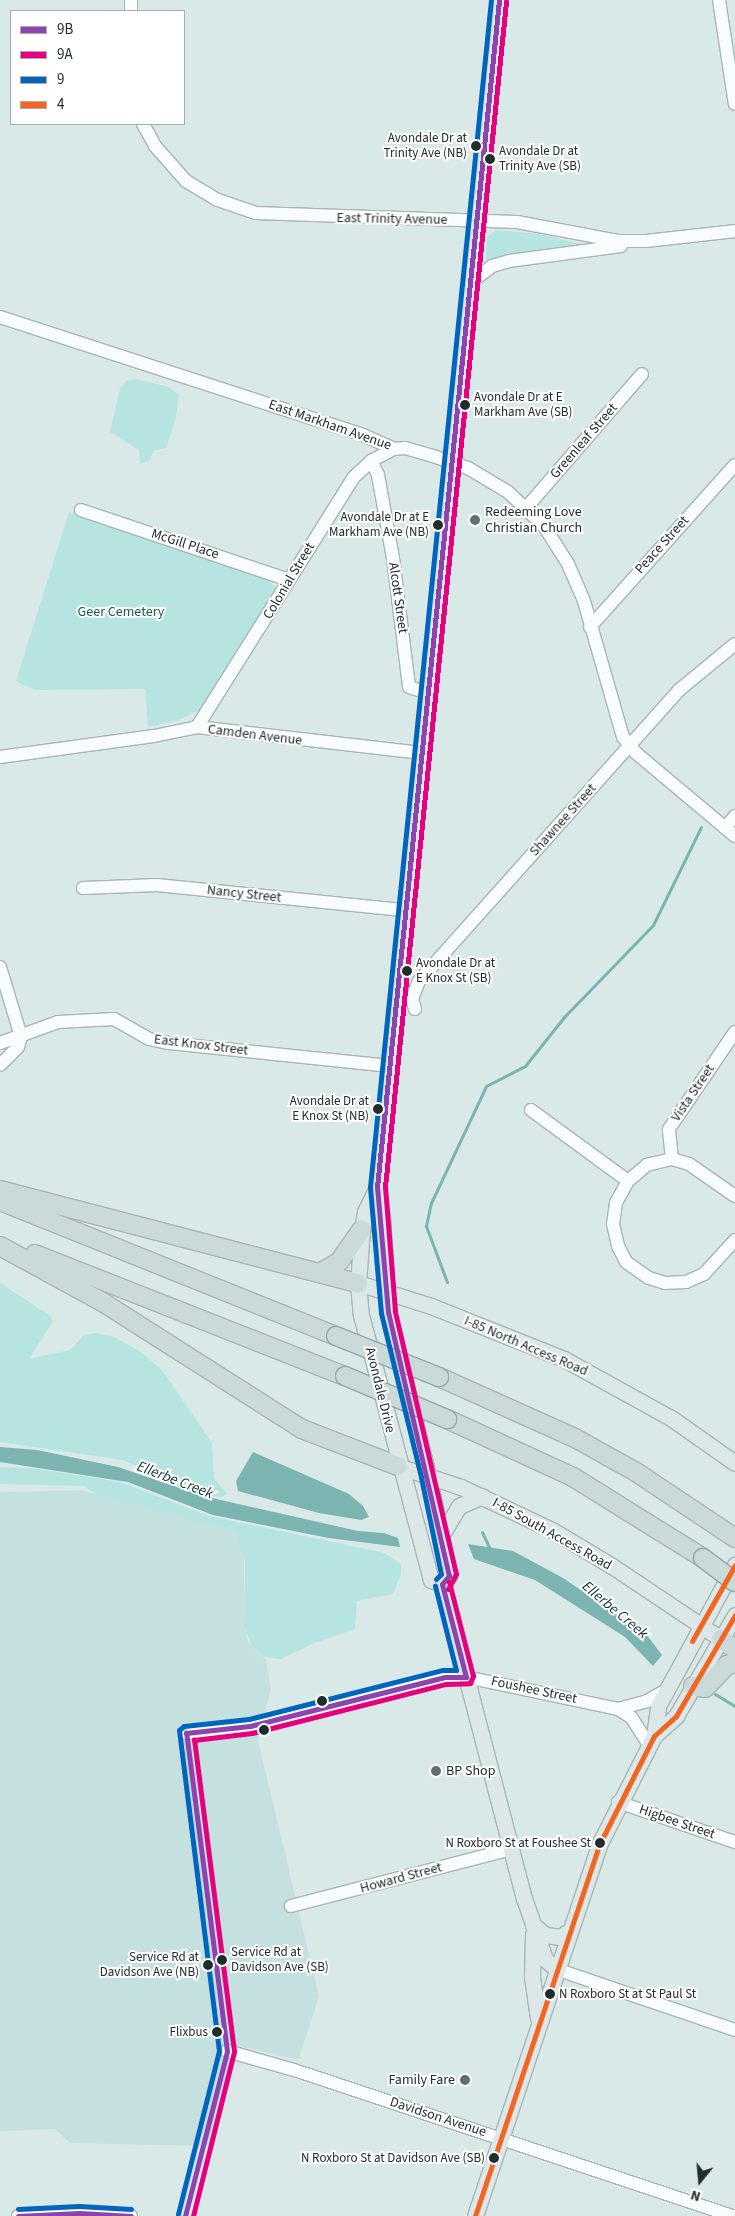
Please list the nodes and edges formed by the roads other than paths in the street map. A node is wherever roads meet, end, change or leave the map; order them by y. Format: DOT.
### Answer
graph roads {
  1 [pos="499,0"];
  2 [pos="719,0"];
  3 [pos="735,104"];
  4 [pos="144,125"];
  5 [pos="477,220"];
  6 [pos="735,231"];
  7 [pos="646,242"];
  8 [pos="471,282"];
  9 [pos="0,317"];
  10 [pos="642,374"];
  11 [pos="394,449"];
  12 [pos="371,462"];
  13 [pos="451,462"];
  14 [pos="735,465"];
  15 [pos="526,508"];
  16 [pos="81,510"];
  17 [pos="289,580"];
  18 [pos="590,626"];
  19 [pos="735,644"];
  20 [pos="427,694"];
  21 [pos="197,727"];
  22 [pos="629,746"];
  23 [pos="421,753"];
  24 [pos="0,757"];
  25 [pos="735,816"];
  26 [pos="730,832"];
  27 [pos="83,888"];
  28 [pos="405,910"];
  29 [pos="0,967"];
  30 [pos="415,1009"];
  31 [pos="735,1032"];
  32 [pos="21,1036"];
  33 [pos="0,1043"];
  34 [pos="0,1065"];
  35 [pos="389,1066"];
  36 [pos="531,1110"];
  37 [pos="672,1159"];
  38 [pos="628,1180"];
  39 [pos="377,1187"];
  40 [pos="0,1190"];
  41 [pos="735,1196"];
  42 [pos="0,1202"];
  43 [pos="362,1229"];
  44 [pos="0,1240"];
  45 [pos="735,1240"];
  46 [pos="0,1246"];
  47 [pos="320,1273"];
  48 [pos="358,1284"];
  49 [pos="387,1291"];
  50 [pos="735,1463"];
  51 [pos="398,1466"];
  52 [pos="428,1475"];
  53 [pos="482,1496"];
  54 [pos="441,1536"];
  55 [pos="735,1538"];
  56 [pos="735,1565"];
  57 [pos="735,1582"];
  58 [pos="442,1584"];
  59 [pos="735,1615"];
  60 [pos="700,1625"];
  61 [pos="721,1639"];
  62 [pos="735,1650"];
  63 [pos="735,1663"];
  64 [pos="466,1677"];
  65 [pos="693,1686"];
  66 [pos="667,1690"];
  67 [pos="618,1709"];
  68 [pos="186,1733"];
  69 [pos="652,1740"];
  70 [pos="618,1802"];
  71 [pos="735,1842"];
  72 [pos="511,1849"];
  73 [pos="291,1906"];
  74 [pos="533,1925"];
  75 [pos="569,1931"];
  76 [pos="556,1969"];
  77 [pos="539,2023"];
  78 [pos="735,2030"];
  79 [pos="227,2051"];
  80 [pos="501,2138"];
  81 [pos="18,2216"];
  82 [pos="131,2216"];
  83 [pos="475,2216"];
  84 [pos="734,2216"];
  1 -- 5 [label="main road, Avondale Drive"];
  2 -- 3 [label="street"];
  4 -- 5 [label="street, East Trinity Avenue"];
  5 -- 7 [label="street, East Trinity Avenue"];
  5 -- 8 [label="main road, Avondale Drive"];
  6 -- 7 [label="street, East Trinity Avenue"];
  7 -- 8 [label="street"];
  8 -- 13 [label="main road, Avondale Drive"];
  9 -- 11 [label="street, East Markham Avenue"];
  10 -- 15 [label="street, Greenleaf Street"];
  11 -- 12 [label="street, Colonial Street"];
  11 -- 13 [label="street, East Markham Avenue"];
  12 -- 17 [label="street, Colonial Street"];
  12 -- 20 [label="street, Alcott Street"];
  13 -- 15 [label="street, East Markham Avenue"];
  13 -- 20 [label="main road, Avondale Drive"];
  14 -- 18 [label="street, Peace Street"];
  15 -- 18 [label="street, East Markham Avenue"];
  16 -- 17 [label="street, McGill Place"];
  17 -- 21 [label="street, Colonial Street"];
  18 -- 22 [label="street, East Markham Avenue"];
  19 -- 22 [label="street, Shawnee Street"];
  20 -- 23 [label="main road, Avondale Drive"];
  21 -- 23 [label="street, Camden Avenue"];
  21 -- 24 [label="street, Camden Avenue"];
  22 -- 26 [label="street, East Markham Avenue"];
  22 -- 30 [label="street, Shawnee Street"];
  23 -- 28 [label="main road, Avondale Drive"];
  25 -- 26 [label="street"];
  27 -- 28 [label="street, Nancy Street"];
  28 -- 35 [label="main road, Avondale Drive"];
  29 -- 32 [label="street"];
  31 -- 37 [label="street, Vista Street"];
  32 -- 33 [label="street, East Knox Street"];
  32 -- 34 [label="street"];
  32 -- 35 [label="street, East Knox Street"];
  35 -- 39 [label="main road, Avondale Drive"];
  36 -- 38 [label="street"];
  37 -- 38 [label="street"];
  37 -- 41 [label="street"];
  38 -- 45 [label="street"];
  39 -- 43 [label="main road, Avondale Drive"];
  39 -- 49 [label="main road, Avondale Drive"];
  40 -- 47 [label="highway"];
  42 -- 55 [label="highway, bridge"];
  43 -- 47 [label="highway"];
  43 -- 48 [label="main road, Avondale Drive"];
  44 -- 57 [label="highway, bridge"];
  46 -- 51 [label="highway"];
  47 -- 48 [label="highway"];
  48 -- 49 [label="main road, I-85 North Access Road"];
  48 -- 51 [label="main road, Avondale Drive"];
  49 -- 50 [label="main road, I-85 North Access Road"];
  49 -- 52 [label="main road, Avondale Drive"];
  51 -- 52 [label="main road, I-85 South Access Road"];
  51 -- 58 [label="main road, Avondale Drive"];
  52 -- 53 [label="main road, I-85 South Access Road"];
  52 -- 54 [label="main road, Avondale Drive"];
  53 -- 54 [label="main road"];
  53 -- 60 [label="main road, I-85 South Access Road"];
  54 -- 58 [label="main road, Avondale Drive"];
  56 -- 60 [label="main road"];
  58 -- 64 [label="main road, Avondale Drive"];
  59 -- 61 [label="main road"];
  60 -- 61 [label="main road, I-85 South Access Road"];
  60 -- 66 [label="main road"];
  61 -- 62 [label="highway"];
  61 -- 65 [label="main road"];
  63 -- 65 [label="highway"];
  64 -- 67 [label="street, Foushee Street"];
  64 -- 68 [label="street, Foushee Street"];
  64 -- 72 [label="main road, Avondale Drive"];
  65 -- 69 [label="main road"];
  66 -- 67 [label="street, Foushee Street"];
  66 -- 69 [label="main road"];
  67 -- 69 [label="street, Foushee Street"];
  69 -- 70 [label="main road"];
  70 -- 71 [label="street, Higbee Street"];
  70 -- 75 [label="main road"];
  72 -- 73 [label="street, Howard Street"];
  72 -- 74 [label="main road, Avondale Drive"];
  74 -- 75 [label="main road"];
  74 -- 76 [label="main road, Avondale Drive"];
  74 -- 77 [label="main road, Avondale Drive"];
  75 -- 76 [label="main road"];
  76 -- 77 [label="main road"];
  76 -- 78 [label="street"];
  77 -- 80 [label="main road"];
  79 -- 80 [label="street, Davidson Avenue"];
  80 -- 83 [label="main road"];
  80 -- 84 [label="street, Davidson Avenue"];
  81 -- 82 [label="street"];
}
